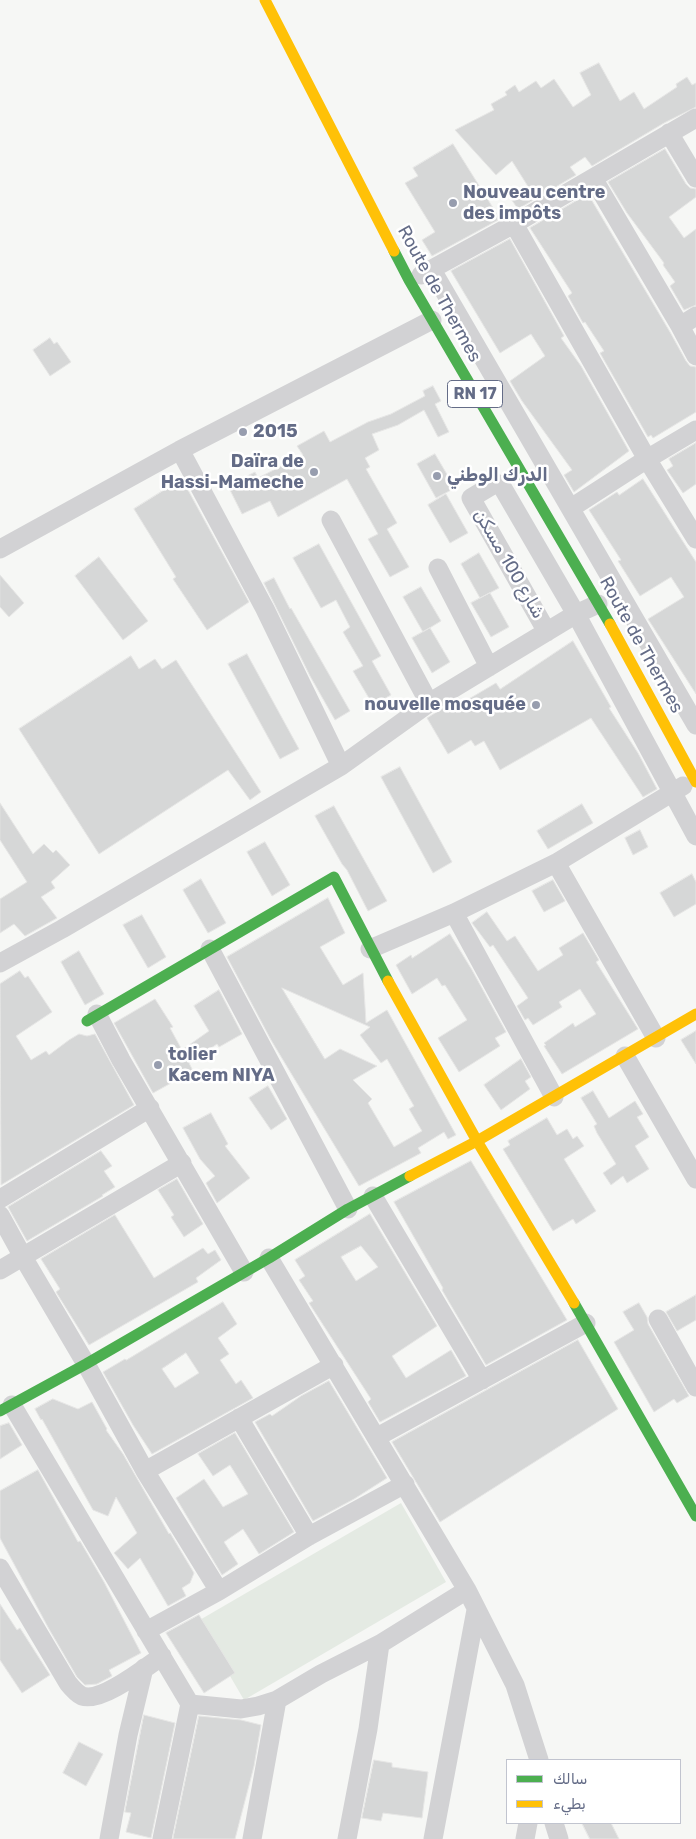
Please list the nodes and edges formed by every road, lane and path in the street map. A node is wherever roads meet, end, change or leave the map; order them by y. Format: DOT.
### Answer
graph roads {
  1 [pos="265,0"];
  2 [pos="696,118"];
  3 [pos="669,133"];
  4 [pos="593,178"];
  5 [pos="696,178"];
  6 [pos="514,224"];
  7 [pos="432,270"];
  8 [pos="409,280"];
  9 [pos="432,320"];
  10 [pos="688,321"];
  11 [pos="696,356"];
  12 [pos="696,430"];
  13 [pos="180,450"];
  14 [pos="647,459"];
  15 [pos="571,508"];
  16 [pos="331,520"];
  17 [pos="696,539"];
  18 [pos="0,549"];
  19 [pos="438,568"];
  20 [pos="598,604"];
  21 [pos="576,614"];
  22 [pos="548,632"];
  23 [pos="489,667"];
  24 [pos="429,703"];
  25 [pos="696,725"];
  26 [pos="341,766"];
  27 [pos="696,780"];
  28 [pos="672,792"];
  29 [pos="696,836"];
  30 [pos="556,863"];
  31 [pos="454,913"];
  32 [pos="210,949"];
  33 [pos="370,949"];
  34 [pos="0,963"];
  35 [pos="696,1014"];
  36 [pos="92,1018"];
  37 [pos="656,1038"];
  38 [pos="625,1056"];
  39 [pos="554,1097"];
  40 [pos="150,1108"];
  41 [pos="477,1141"];
  42 [pos="182,1163"];
  43 [pos="696,1179"];
  44 [pos="373,1196"];
  45 [pos="0,1199"];
  46 [pos="348,1209"];
  47 [pos="0,1215"];
  48 [pos="23,1257"];
  49 [pos="269,1258"];
  50 [pos="0,1270"];
  51 [pos="244,1272"];
  52 [pos="658,1319"];
  53 [pos="586,1323"];
  54 [pos="86,1364"];
  55 [pos="334,1365"];
  56 [pos="482,1380"];
  57 [pos="696,1386"];
  58 [pos="6,1408"];
  59 [pos="239,1418"];
  60 [pos="377,1438"];
  61 [pos="145,1471"];
  62 [pos="405,1484"];
  63 [pos="696,1516"];
  64 [pos="309,1536"];
  65 [pos="0,1568"];
  66 [pos="467,1590"];
  67 [pos="219,1591"];
  68 [pos="476,1610"];
  69 [pos="146,1631"];
  70 [pos="380,1644"];
  71 [pos="162,1656"];
  72 [pos="144,1668"];
  73 [pos="277,1700"];
  74 [pos="190,1704"];
  75 [pos="539,1759"];
  76 [pos="528,1824"];
  77 [pos="554,1824"];
  78 [pos="109,1839"];
  79 [pos="162,1839"];
  80 [pos="252,1839"];
  81 [pos="347,1839"];
  82 [pos="433,1839"];
  83 [pos="525,1839"];
  84 [pos="558,1839"];
  1 -- 8 [label="street, Route de Thermes / RN 17"];
  2 -- 3 [label="street"];
  3 -- 4 [label="street"];
  3 -- 5 [label="street"];
  4 -- 6 [label="street"];
  4 -- 10 [label="street"];
  6 -- 7 [label="street"];
  6 -- 14 [label="street"];
  7 -- 8 [label="street"];
  7 -- 15 [label="street"];
  8 -- 9 [label="street, Route de Thermes / RN 17"];
  9 -- 13 [label="street"];
  9 -- 20 [label="street, Route de Thermes / RN 17"];
  10 -- 11 [label="street"];
  12 -- 14 [label="street"];
  13 -- 18 [label="street"];
  13 -- 26 [label="street"];
  14 -- 15 [label="street"];
  14 -- 17 [label="street"];
  15 -- 25 [label="street"];
  16 -- 24 [label="street"];
  19 -- 23 [label="street"];
  20 -- 21 [label="street"];
  20 -- 27 [label="street, Route de Thermes / RN 17"];
  21 -- 22 [label="street"];
  21 -- 22 [label="street, شارع 100 مسكن"];
  21 -- 28 [label="street"];
  22 -- 23 [label="street"];
  23 -- 24 [label="street"];
  24 -- 26 [label="street"];
  26 -- 34 [label="street"];
  27 -- 28 [label="street"];
  28 -- 29 [label="street"];
  28 -- 30 [label="street"];
  30 -- 31 [label="street"];
  30 -- 37 [label="street"];
  31 -- 33 [label="street"];
  31 -- 39 [label="street"];
  32 -- 33 [label="street"];
  32 -- 36 [label="street"];
  32 -- 46 [label="street"];
  33 -- 41 [label="street"];
  35 -- 37 [label="street"];
  36 -- 40 [label="street"];
  37 -- 38 [label="street"];
  38 -- 39 [label="street"];
  38 -- 43 [label="street"];
  39 -- 41 [label="street"];
  40 -- 42 [label="street"];
  40 -- 45 [label="street"];
  41 -- 44 [label="street"];
  41 -- 53 [label="street"];
  42 -- 48 [label="street"];
  42 -- 51 [label="street"];
  44 -- 46 [label="street"];
  44 -- 56 [label="street"];
  46 -- 49 [label="street"];
  47 -- 48 [label="street"];
  48 -- 50 [label="street"];
  48 -- 54 [label="street"];
  49 -- 51 [label="street"];
  49 -- 55 [label="street"];
  51 -- 54 [label="street"];
  52 -- 57 [label="street"];
  53 -- 56 [label="street"];
  53 -- 63 [label="street"];
  54 -- 58 [label="street"];
  54 -- 61 [label="street"];
  55 -- 59 [label="street"];
  55 -- 60 [label="street"];
  56 -- 60 [label="street"];
  58 -- 69 [label="street"];
  59 -- 61 [label="street"];
  59 -- 64 [label="street"];
  60 -- 62 [label="street"];
  61 -- 67 [label="street"];
  62 -- 64 [label="street"];
  62 -- 66 [label="street"];
  64 -- 67 [label="street"];
  65 -- 72 [label="street"];
  66 -- 68 [label="street"];
  66 -- 70 [label="street"];
  67 -- 69 [label="street"];
  68 -- 75 [label="street"];
  68 -- 82 [label="street"];
  69 -- 71 [label="street"];
  70 -- 73 [label="street"];
  70 -- 81 [label="street"];
  71 -- 72 [label="street"];
  71 -- 74 [label="street"];
  72 -- 78 [label="street"];
  73 -- 74 [label="street"];
  73 -- 80 [label="street"];
  74 -- 79 [label="street"];
  76 -- 83 [label="street"];
  77 -- 84 [label="street"];
}
